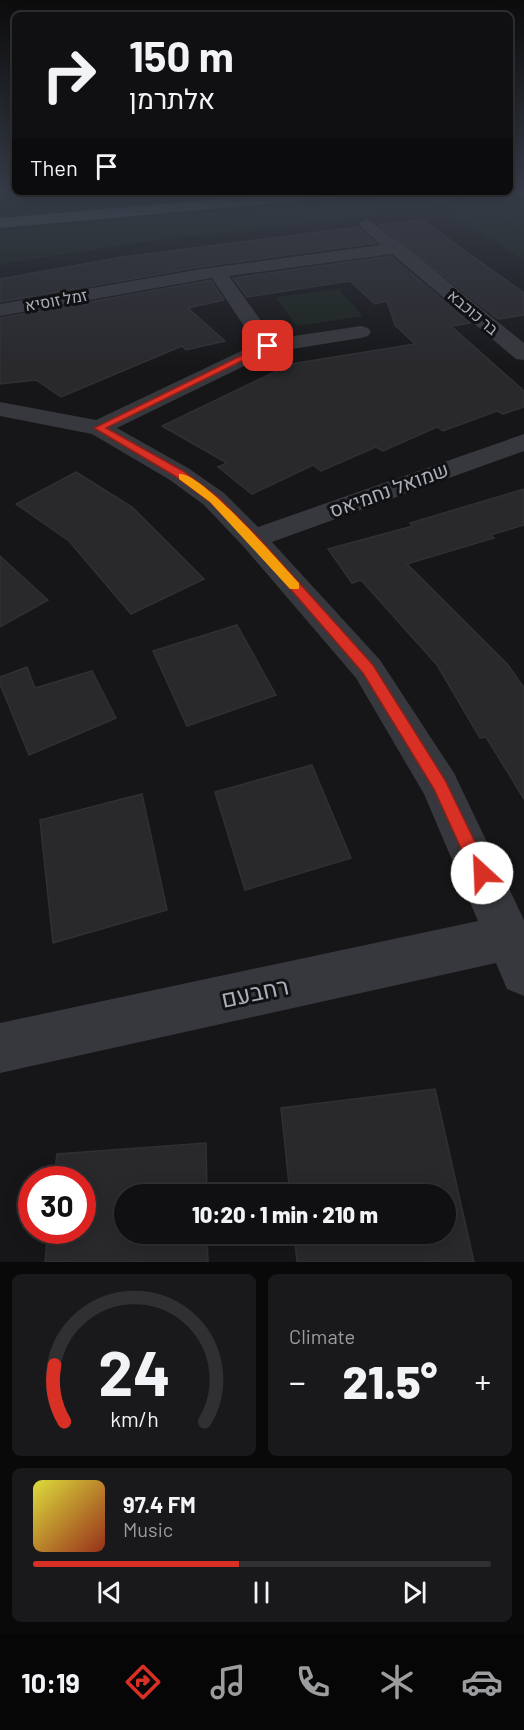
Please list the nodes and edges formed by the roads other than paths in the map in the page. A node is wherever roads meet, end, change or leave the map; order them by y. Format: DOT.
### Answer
graph roads {
  1 [pos="381,251"];
  2 [pos="398,251"];
  3 [pos="217,272"];
  4 [pos="0,310"];
  5 [pos="361,332"];
  6 [pos="268,346"];
  7 [pos="524,354"];
  8 [pos="0,410"];
  9 [pos="99,428"];
  10 [pos="524,442"];
  11 [pos="253,538"];
  12 [pos="517,955"];
  13 [pos="0,1048"];
  1 -- 3 [label="street, זמל זוסיא"];
  2 -- 7 [label="street, בר כוכבא"];
  3 -- 4 [label="street, זמל זוסיא"];
  3 -- 6 [label="street"];
  5 -- 6 [label="street"];
  6 -- 9 [label="street"];
  8 -- 9 [label="street"];
  9 -- 11 [label="street"];
  10 -- 11 [label="street, שמואל נחמיאס"];
  11 -- 12 [label="street"];
  12 -- 13 [label="street, רחבעם"];
}
